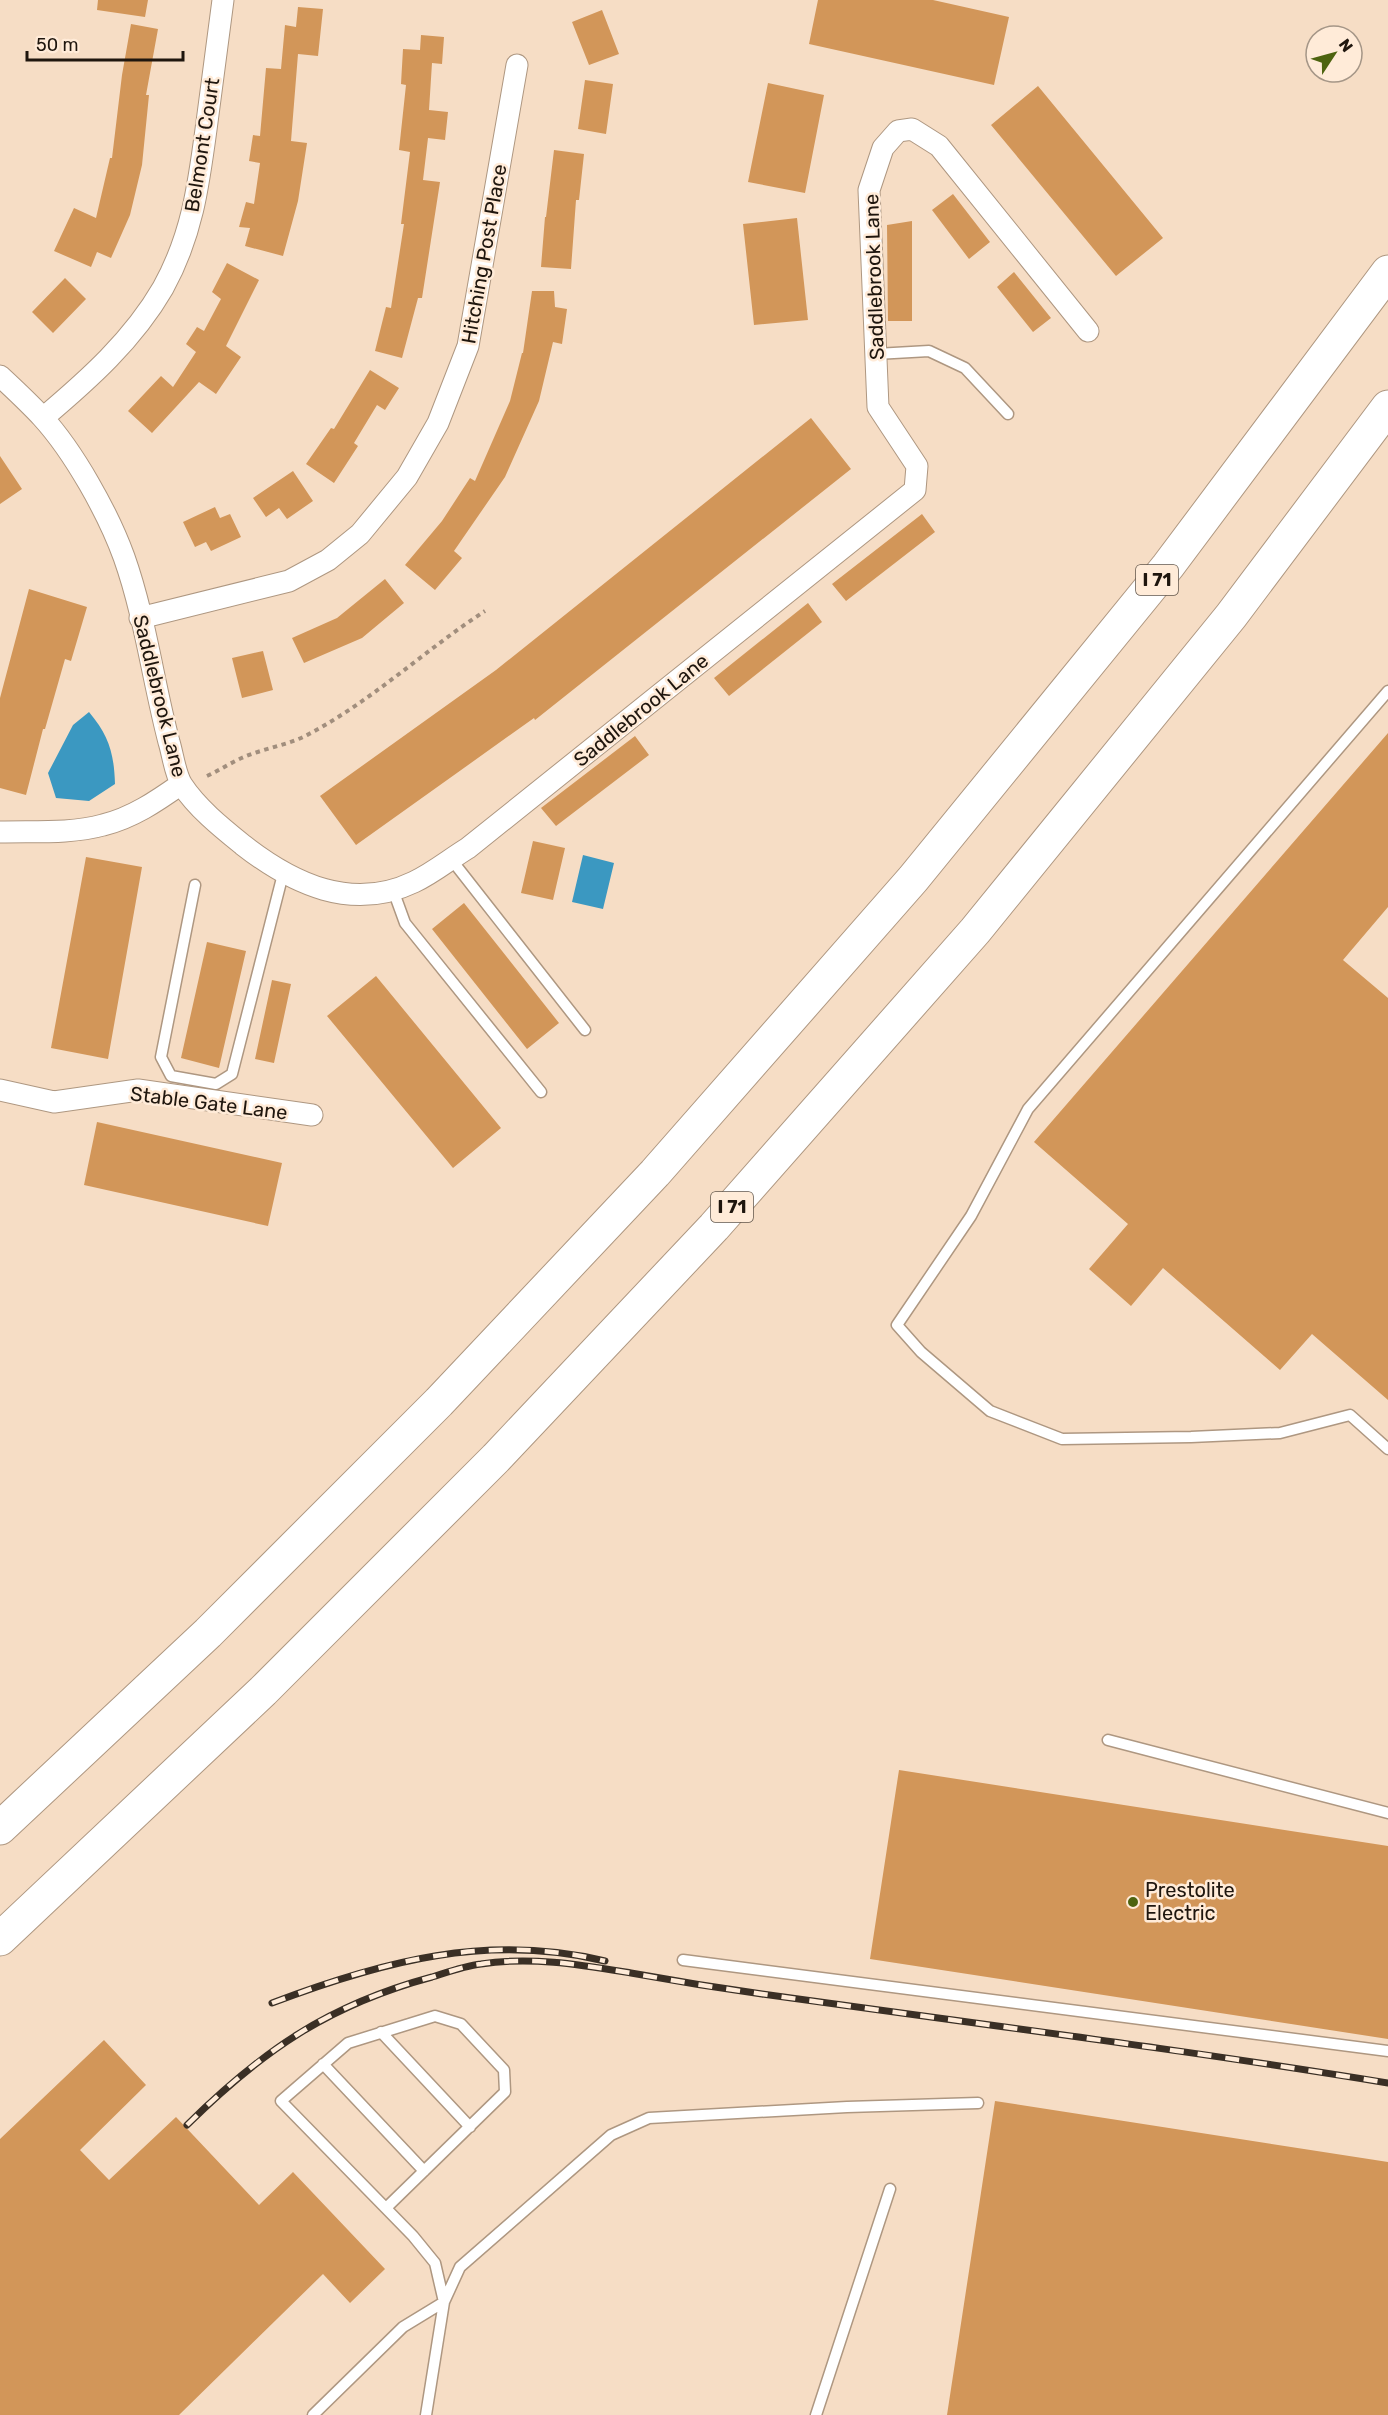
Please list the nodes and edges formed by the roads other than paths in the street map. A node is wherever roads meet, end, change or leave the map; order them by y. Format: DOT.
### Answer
graph roads {
  1 [pos="223,0"];
  2 [pos="517,65"];
  3 [pos="1388,272"];
  4 [pos="1088,332"];
  5 [pos="876,354"];
  6 [pos="0,376"];
  7 [pos="1388,407"];
  8 [pos="1008,414"];
  9 [pos="43,418"];
  10 [pos="140,618"];
  11 [pos="1388,691"];
  12 [pos="181,784"];
  13 [pos="0,832"];
  14 [pos="451,859"];
  15 [pos="283,874"];
  16 [pos="195,885"];
  17 [pos="393,890"];
  18 [pos="585,1030"];
  19 [pos="0,1090"];
  20 [pos="541,1092"];
  21 [pos="312,1115"];
  22 [pos="1388,1449"];
  23 [pos="1107,1740"];
  24 [pos="1388,1813"];
  25 [pos="0,1828"];
  26 [pos="0,1939"];
  27 [pos="683,1960"];
  28 [pos="381,2032"];
  29 [pos="1388,2051"];
  30 [pos="323,2064"];
  31 [pos="978,2103"];
  32 [pos="470,2127"];
  33 [pos="424,2171"];
  34 [pos="890,2189"];
  35 [pos="386,2208"];
  36 [pos="444,2302"];
  37 [pos="313,2415"];
  38 [pos="426,2415"];
  39 [pos="816,2415"];
  1 -- 9 [label="street, Belmont Court"];
  2 -- 10 [label="street, Hitching Post Place"];
  3 -- 25 [label="highway, I 71"];
  4 -- 5 [label="street, Saddlebrook Lane"];
  5 -- 8 [label="lane"];
  5 -- 14 [label="street, Saddlebrook Lane"];
  6 -- 9 [label="street, Saddlebrook Lane"];
  7 -- 26 [label="highway, I 71"];
  9 -- 10 [label="street, Saddlebrook Lane"];
  10 -- 12 [label="street, Saddlebrook Lane"];
  11 -- 22 [label="lane"];
  12 -- 13 [label="street"];
  12 -- 15 [label="street, Saddlebrook Lane"];
  14 -- 17 [label="street, Saddlebrook Lane"];
  14 -- 18 [label="lane"];
  15 -- 16 [label="lane"];
  15 -- 17 [label="street, Saddlebrook Lane"];
  17 -- 20 [label="lane"];
  19 -- 21 [label="street, Stable Gate Lane"];
  23 -- 24 [label="lane"];
  27 -- 29 [label="lane"];
  28 -- 30 [label="lane"];
  28 -- 32 [label="lane"];
  28 -- 32 [label="lane"];
  30 -- 33 [label="lane"];
  30 -- 35 [label="lane"];
  31 -- 36 [label="lane"];
  32 -- 33 [label="lane"];
  33 -- 35 [label="lane"];
  34 -- 39 [label="lane"];
  35 -- 36 [label="lane"];
  36 -- 37 [label="lane"];
  36 -- 38 [label="lane"];
}
